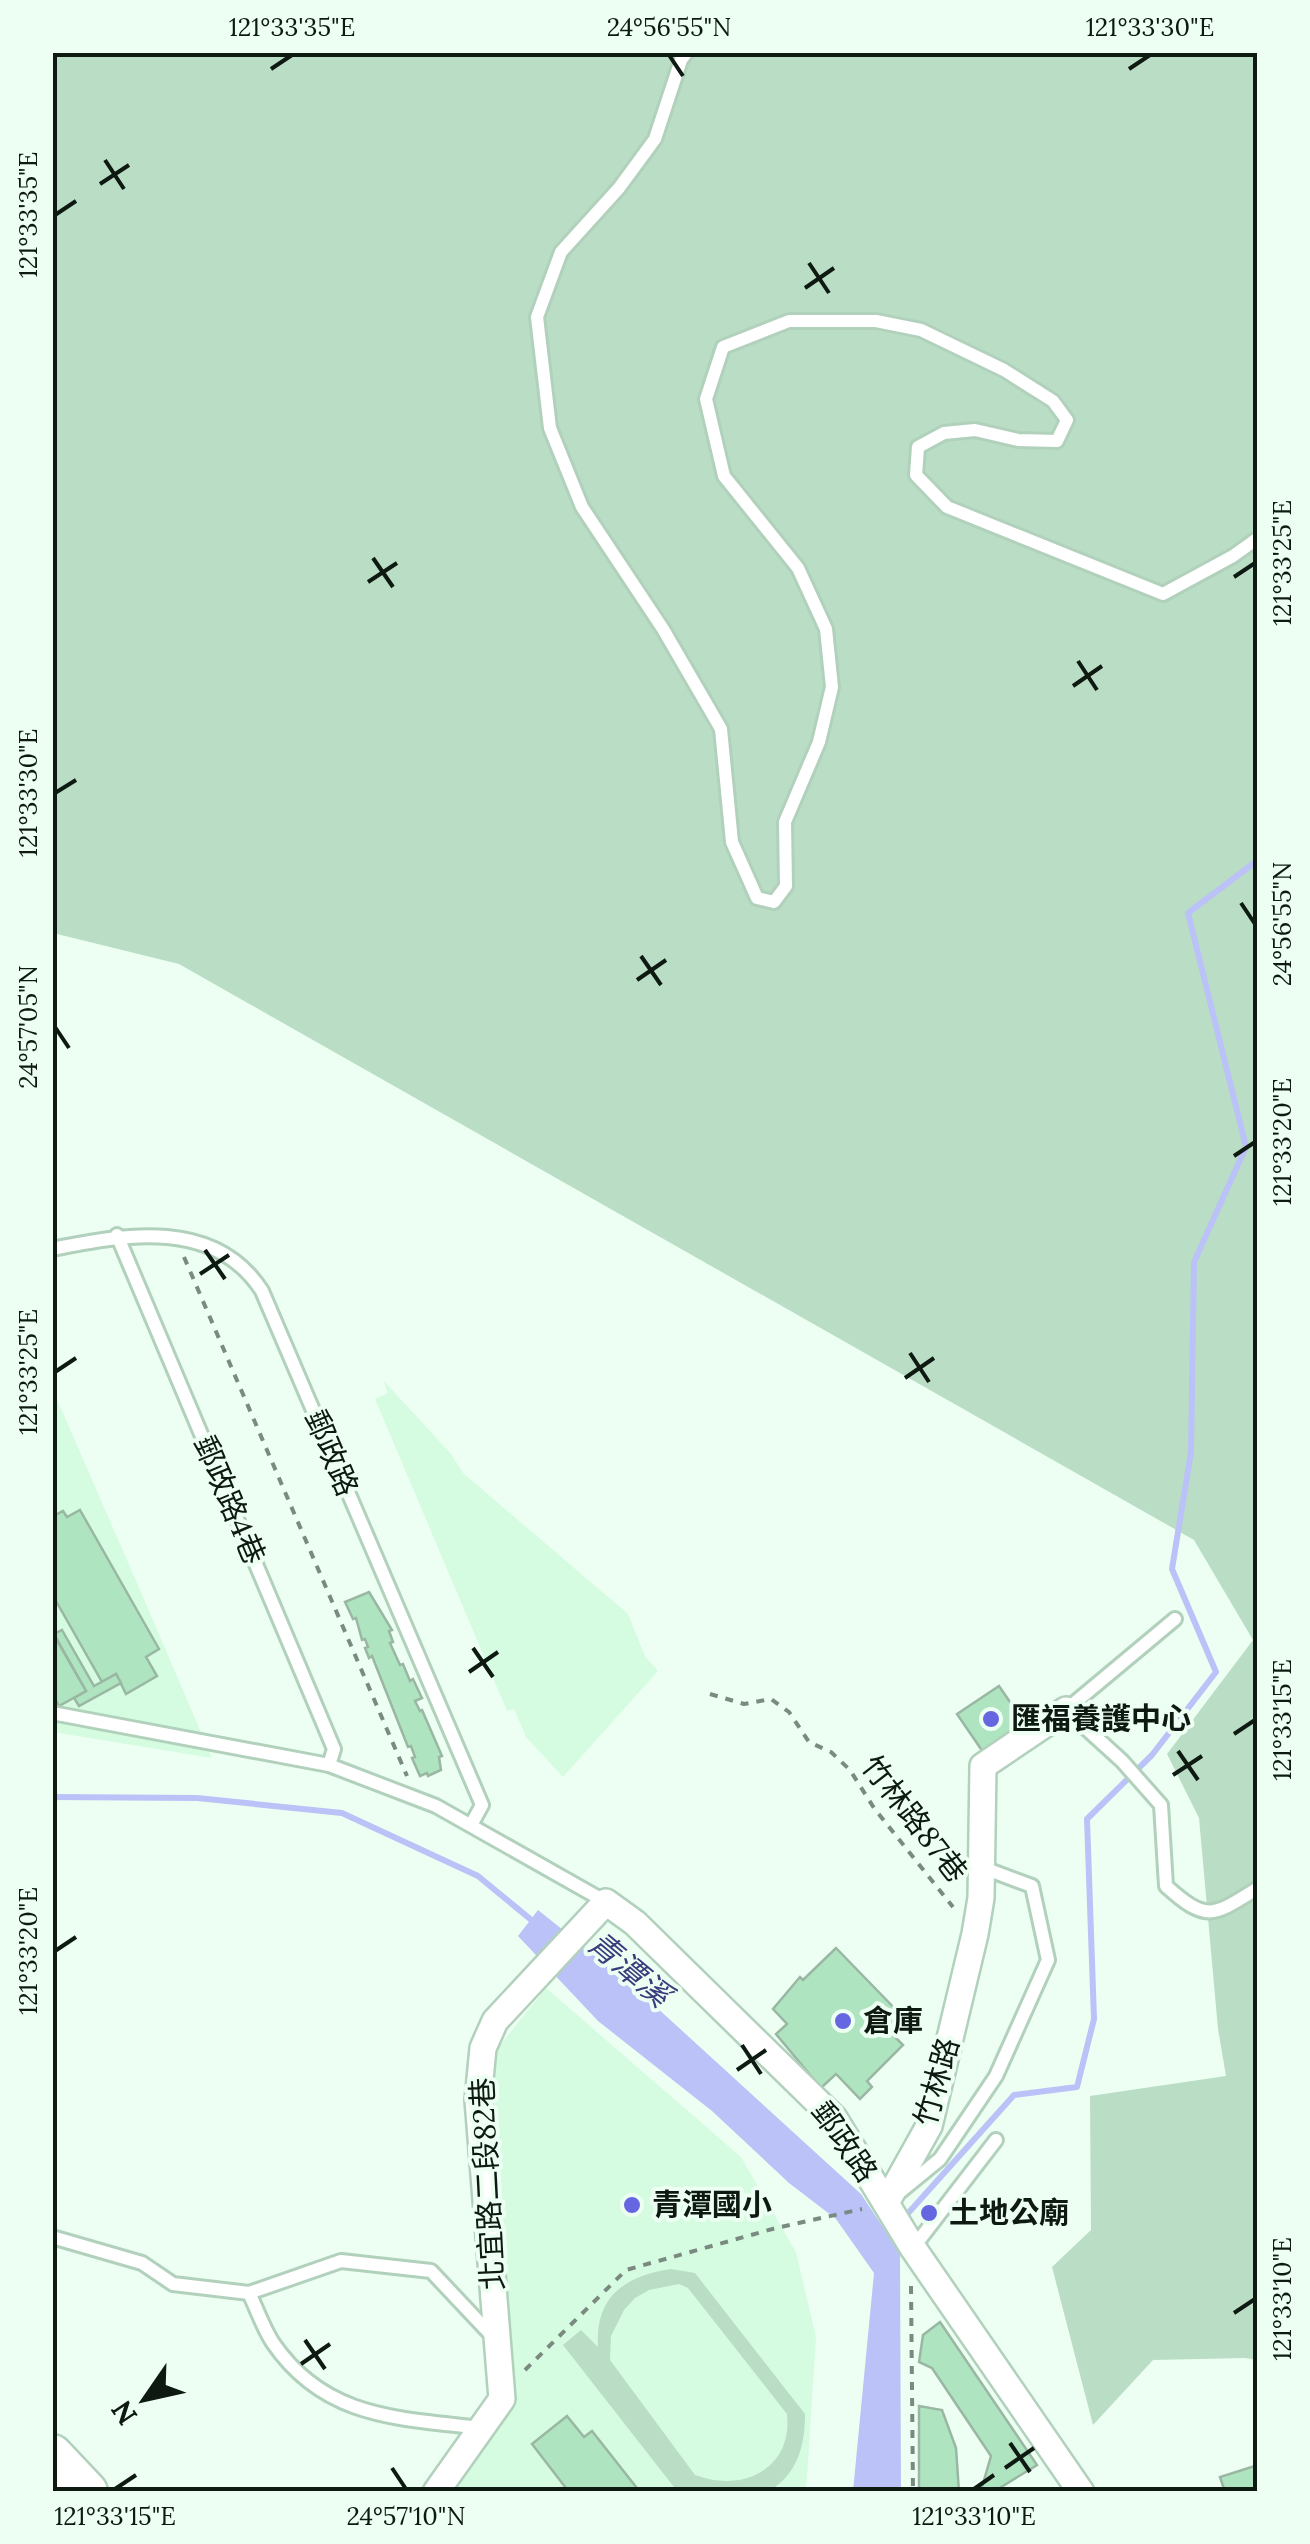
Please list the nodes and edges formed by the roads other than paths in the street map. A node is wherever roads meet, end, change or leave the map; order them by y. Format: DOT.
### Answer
graph roads {
  1 [pos="687,52"];
  2 [pos="1258,538"];
  3 [pos="117,1236"];
  4 [pos="52,1249"];
  5 [pos="1175,1619"];
  6 [pos="1066,1710"];
  7 [pos="52,1714"];
  8 [pos="329,1764"];
  9 [pos="471,1826"];
  10 [pos="981,1867"];
  11 [pos="1258,1888"];
  12 [pos="606,1902"];
  13 [pos="996,2140"];
  14 [pos="886,2204"];
  15 [pos="52,2236"];
  16 [pos="912,2248"];
  17 [pos="250,2294"];
  18 [pos="497,2341"];
  19 [pos="481,2428"];
  20 [pos="52,2455"];
  21 [pos="86,2492"];
  22 [pos="436,2492"];
  23 [pos="1081,2492"];
  1 -- 2 [label="lane"];
  3 -- 4 [label="lane, 郵政路"];
  3 -- 8 [label="lane, 郵政路4巷"];
  3 -- 9 [label="lane, 郵政路"];
  5 -- 6 [label="lane"];
  6 -- 10 [label="street, 竹林路"];
  6 -- 11 [label="lane"];
  7 -- 8 [label="lane, 郵政路"];
  8 -- 9 [label="lane, 郵政路"];
  9 -- 12 [label="lane, 郵政路"];
  10 -- 14 [label="street, 竹林路"];
  10 -- 14 [label="lane"];
  12 -- 14 [label="street, 郵政路"];
  12 -- 18 [label="street, 北宜路二段82巷"];
  13 -- 16 [label="lane"];
  14 -- 16 [label="street"];
  15 -- 17 [label="lane"];
  16 -- 23 [label="street"];
  17 -- 18 [label="lane"];
  17 -- 19 [label="lane"];
  18 -- 19 [label="street, 北宜路二段82巷"];
  19 -- 22 [label="street, 北宜路二段82巷"];
  20 -- 21 [label="main road"];
}
